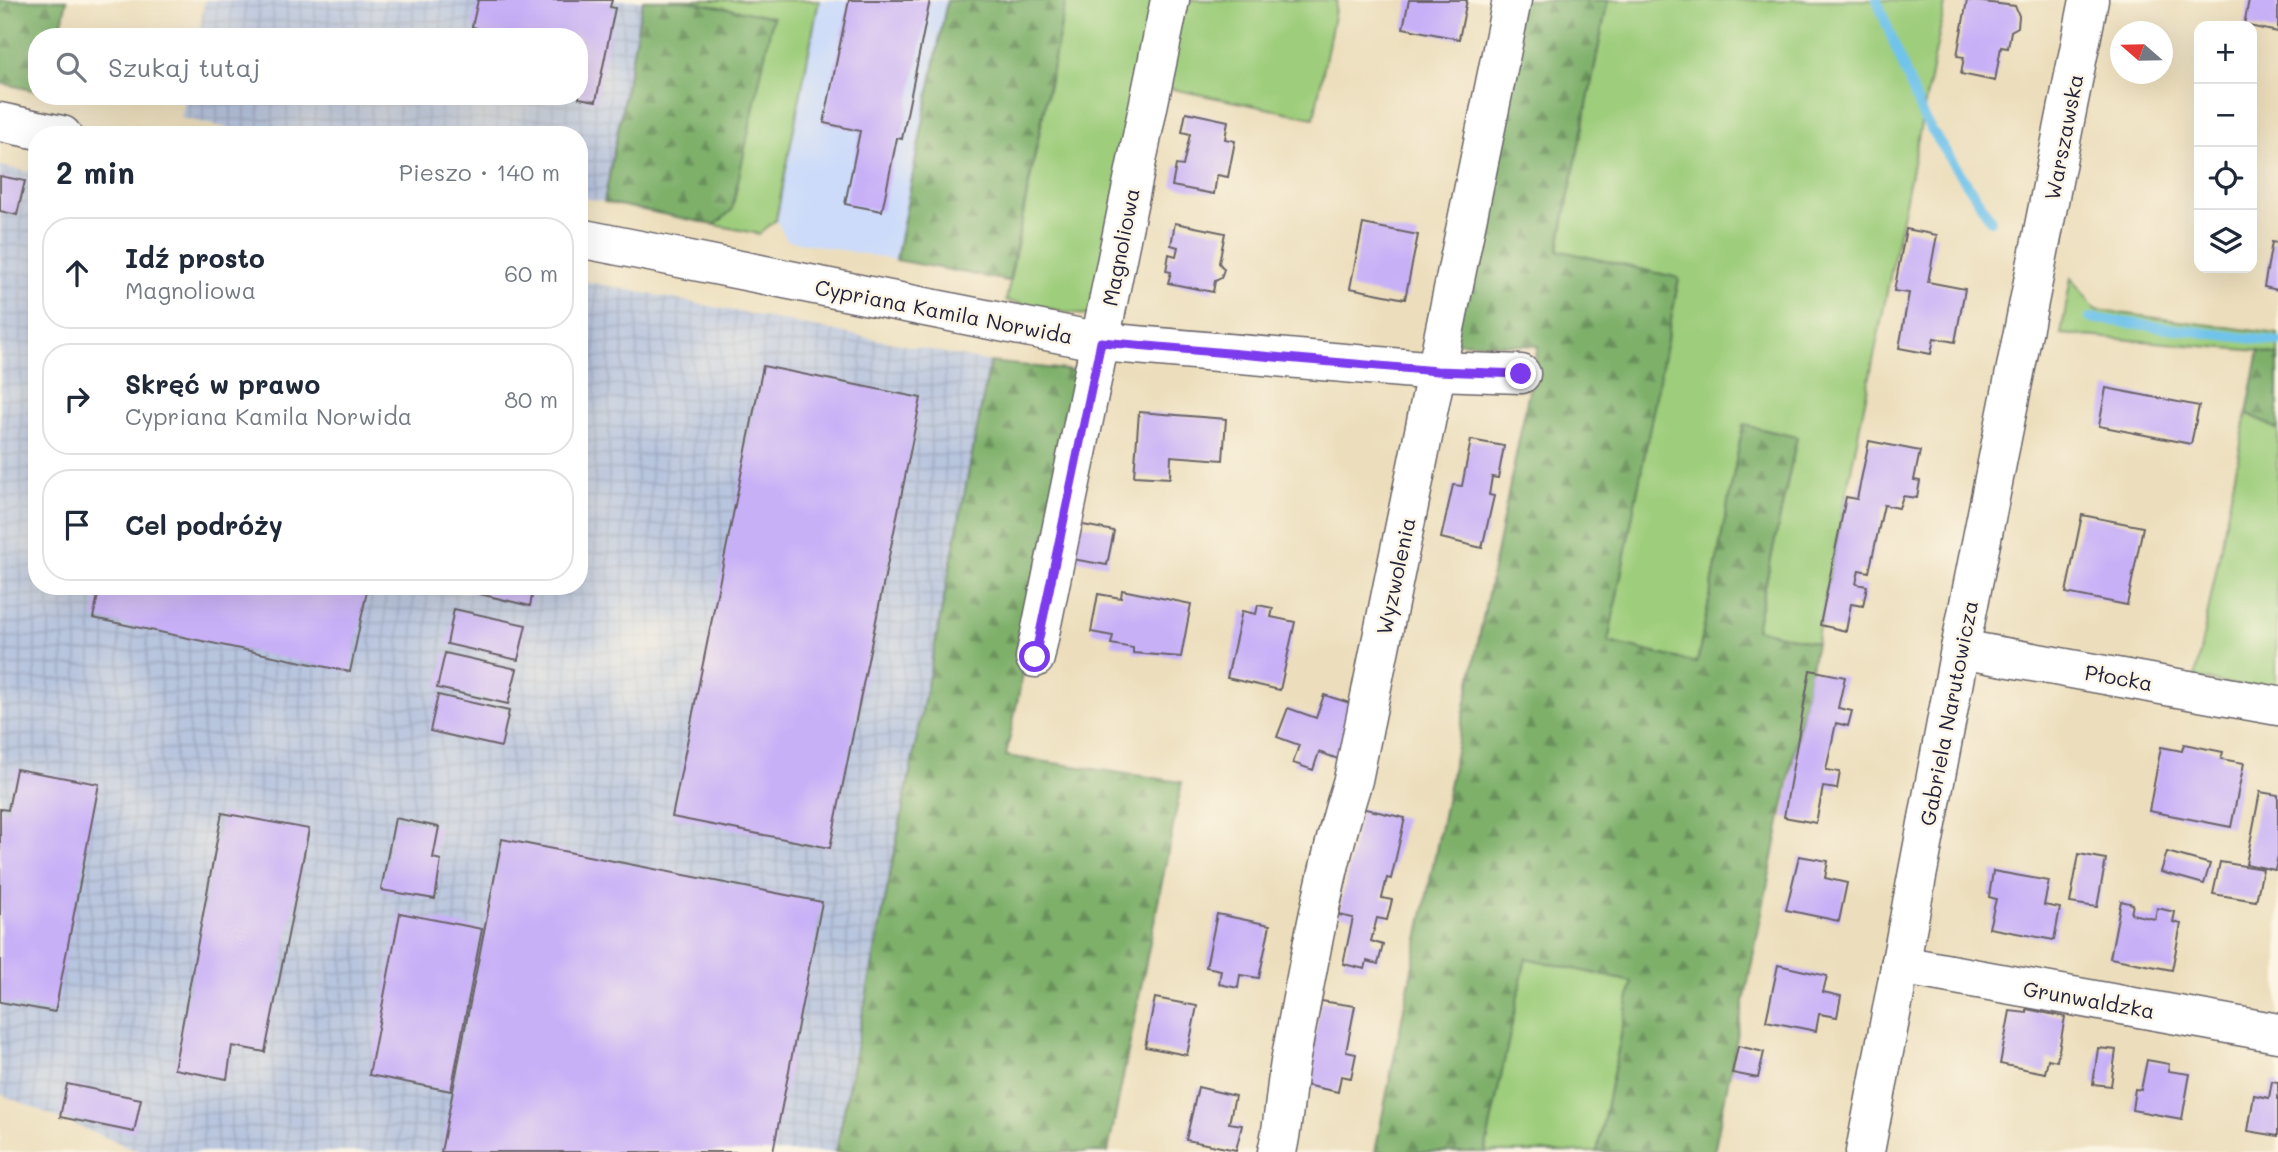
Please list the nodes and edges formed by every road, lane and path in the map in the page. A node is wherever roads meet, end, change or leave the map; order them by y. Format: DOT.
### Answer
graph roads {
  1 [pos="1170,0"];
  2 [pos="1512,0"];
  3 [pos="2090,0"];
  4 [pos="0,122"];
  5 [pos="28,128"];
  6 [pos="588,240"];
  7 [pos="2036,274"];
  8 [pos="1101,342"];
  9 [pos="1437,371"];
  10 [pos="1521,374"];
  11 [pos="1960,649"];
  12 [pos="1035,657"];
  13 [pos="2278,706"];
  14 [pos="1900,965"];
  15 [pos="2278,1033"];
  16 [pos="1278,1152"];
  17 [pos="1864,1152"];
  1 -- 8 [label="street, Magnoliowa"];
  2 -- 9 [label="street, Wyzwolenia"];
  3 -- 7 [label="street, Warszawska"];
  4 -- 5 [label="street"];
  6 -- 8 [label="street, Cypriana Kamila Norwida"];
  7 -- 11 [label="street, Gabriela Narutowicza"];
  8 -- 9 [label="street, Cypriana Kamila Norwida"];
  8 -- 12 [label="street, Magnoliowa"];
  9 -- 10 [label="street, Cypriana Kamila Norwida"];
  9 -- 16 [label="street, Wyzwolenia"];
  11 -- 13 [label="street, Płocka"];
  11 -- 14 [label="street, Gabriela Narutowicza"];
  14 -- 15 [label="street, Grunwaldzka"];
  14 -- 17 [label="street, Gabriela Narutowicza"];
}
